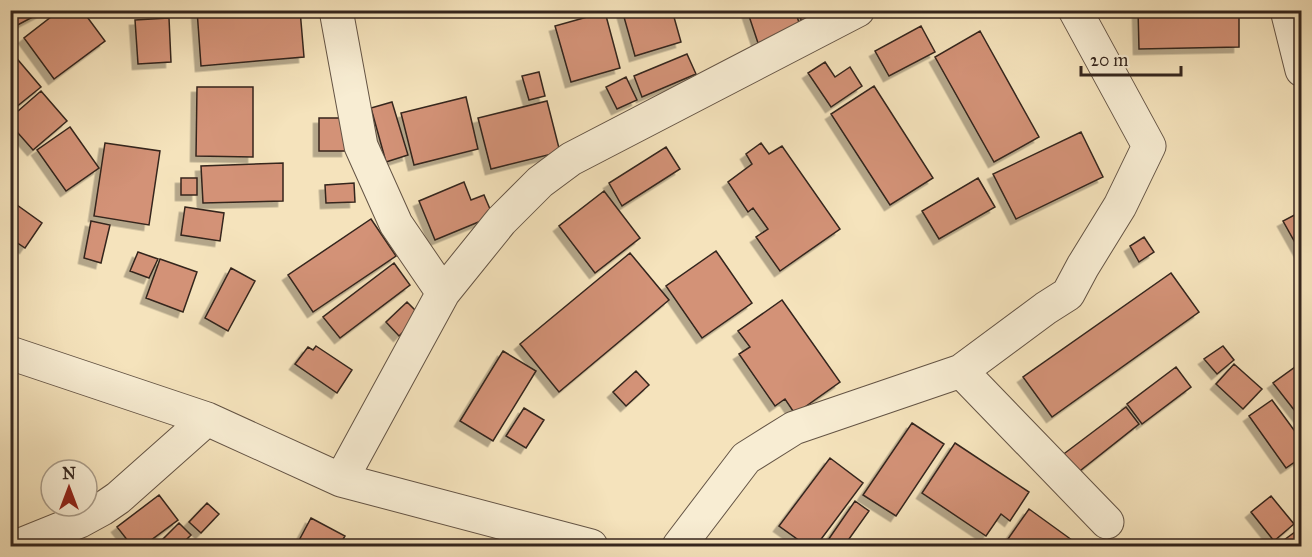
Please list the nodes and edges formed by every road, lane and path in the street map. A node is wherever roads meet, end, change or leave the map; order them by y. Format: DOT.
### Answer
graph roads {
  1 [pos="336,10"];
  2 [pos="858,10"];
  3 [pos="1075,10"];
  4 [pos="1287,10"];
  5 [pos="1302,70"];
  6 [pos="443,293"];
  7 [pos="10,353"];
  8 [pos="961,371"];
  9 [pos="207,419"];
  10 [pos="341,480"];
  11 [pos="1107,522"];
  12 [pos="18,546"];
  13 [pos="591,546"];
  14 [pos="679,546"];
  1 -- 6 [label="street"];
  2 -- 6 [label="street"];
  3 -- 8 [label="street"];
  4 -- 5 [label="street"];
  6 -- 10 [label="street"];
  7 -- 9 [label="street"];
  8 -- 11 [label="street"];
  8 -- 14 [label="street"];
  9 -- 10 [label="street"];
  9 -- 12 [label="street"];
  10 -- 13 [label="street"];
}
